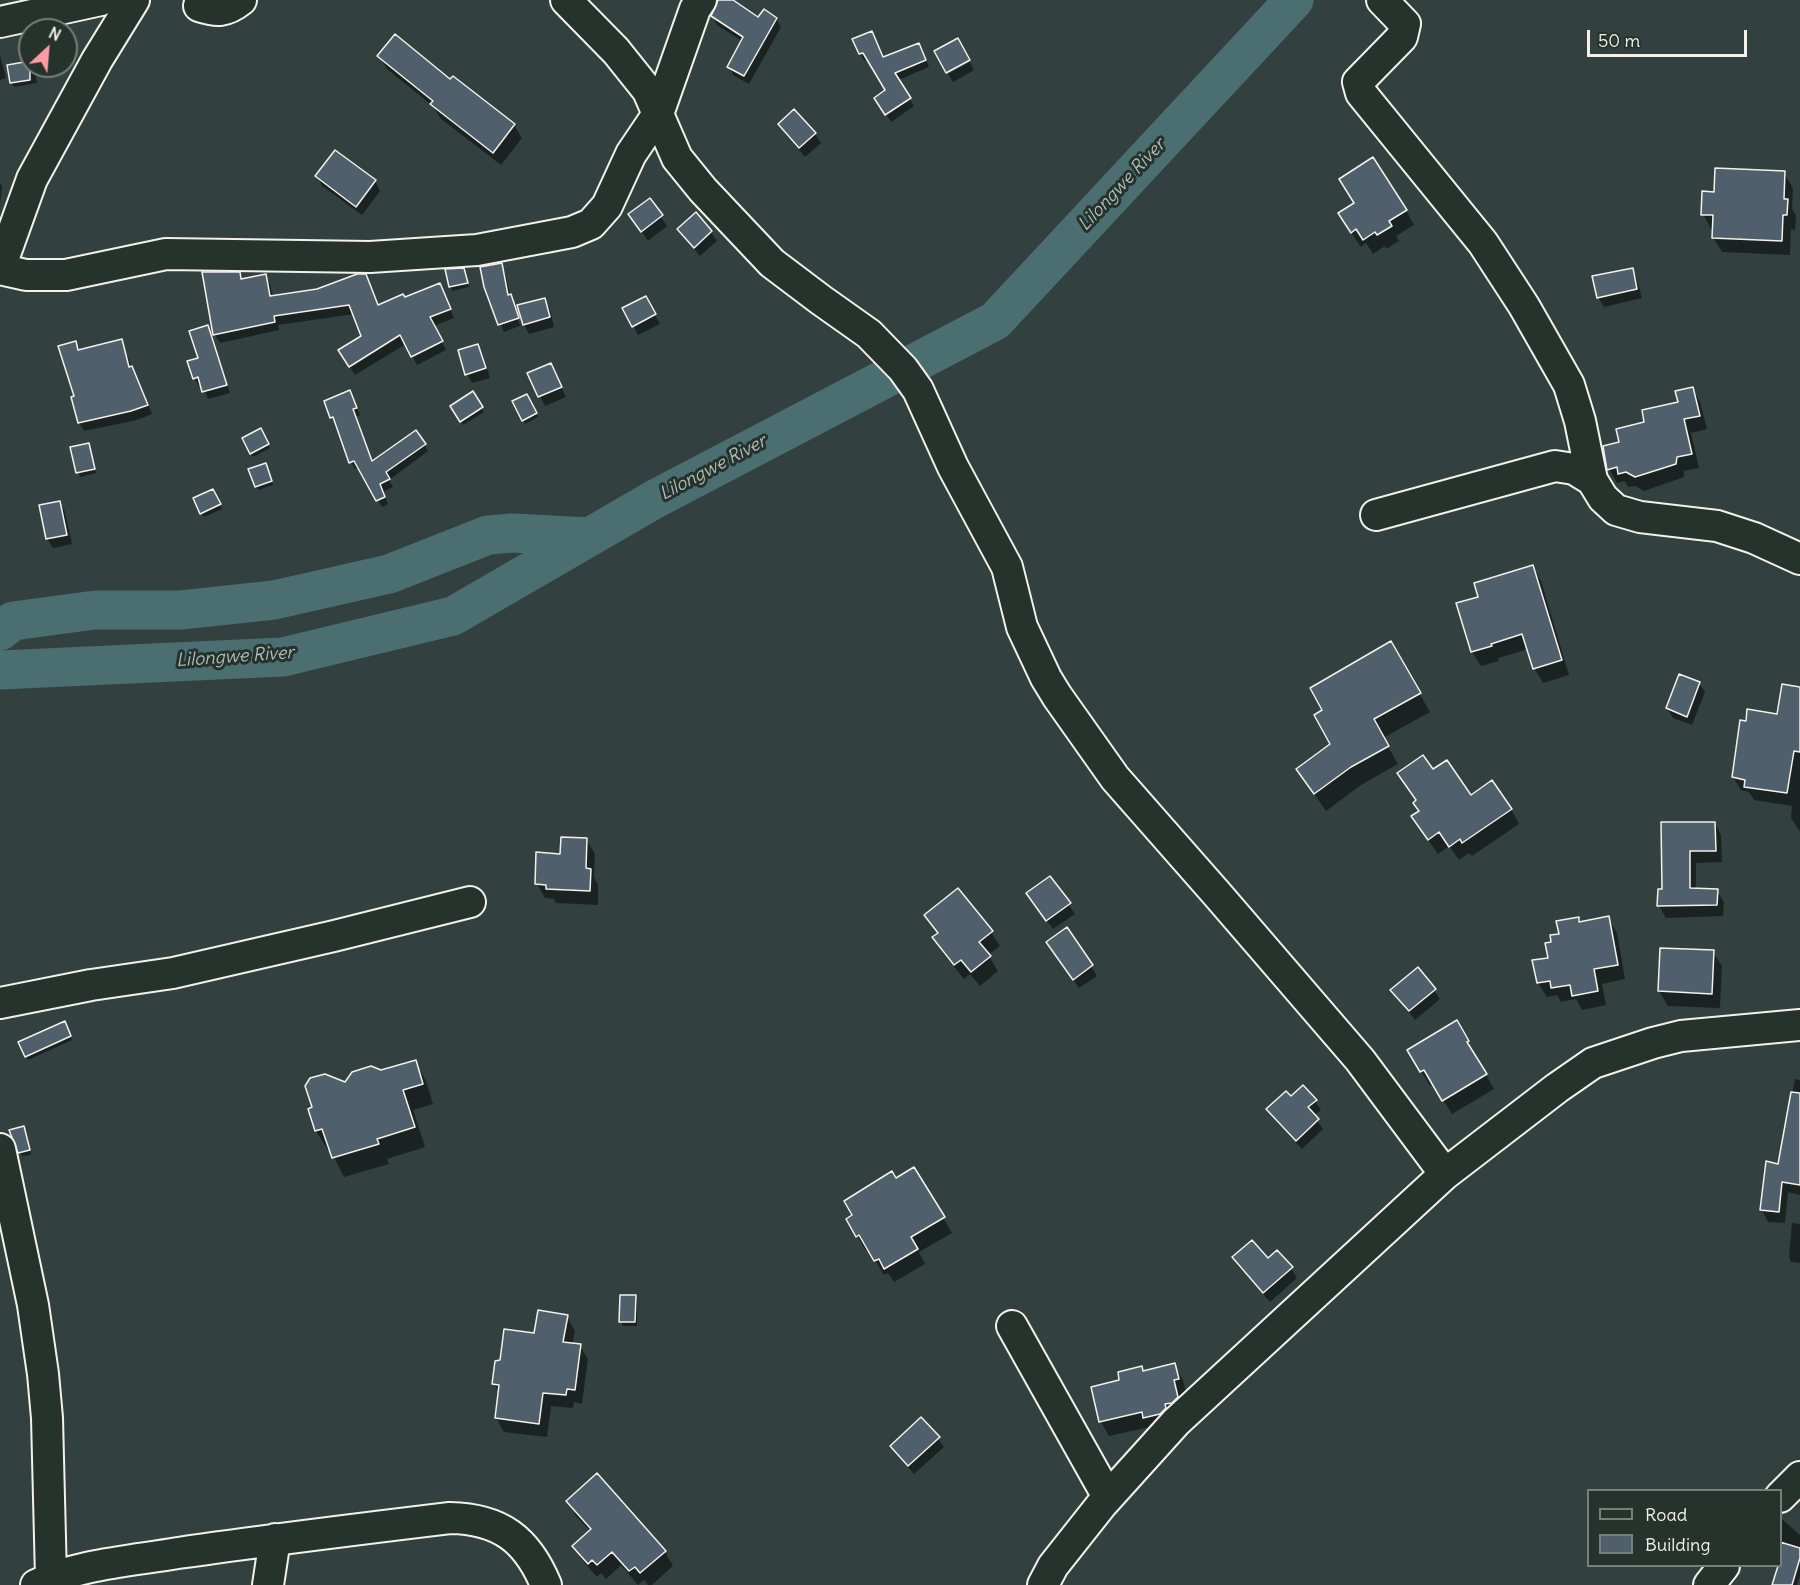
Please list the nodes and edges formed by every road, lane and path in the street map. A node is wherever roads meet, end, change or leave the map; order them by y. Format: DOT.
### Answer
graph roads {
  1 [pos="100,0"];
  2 [pos="134,0"];
  3 [pos="241,0"];
  4 [pos="566,0"];
  5 [pos="701,0"];
  6 [pos="199,6"];
  7 [pos="1388,6"];
  8 [pos="0,22"];
  9 [pos="658,114"];
  10 [pos="0,268"];
  11 [pos="1592,480"];
  12 [pos="1376,514"];
  13 [pos="1800,559"];
  14 [pos="470,902"];
  15 [pos="0,1003"];
  16 [pos="1800,1025"];
  17 [pos="0,1149"];
  18 [pos="1445,1174"];
  19 [pos="1012,1326"];
  20 [pos="1108,1497"];
  21 [pos="275,1539"];
  22 [pos="1723,1567"];
  23 [pos="43,1581"];
  24 [pos="268,1585"];
  25 [pos="546,1585"];
  26 [pos="1043,1585"];
  27 [pos="1709,1585"];
  1 -- 8 [label="street"];
  2 -- 10 [label="street"];
  3 -- 6 [label="street"];
  4 -- 9 [label="street"];
  5 -- 9 [label="street"];
  7 -- 11 [label="street"];
  9 -- 10 [label="street"];
  9 -- 18 [label="street"];
  11 -- 12 [label="street"];
  11 -- 13 [label="street"];
  14 -- 15 [label="street"];
  16 -- 18 [label="street"];
  17 -- 23 [label="street"];
  18 -- 20 [label="street"];
  19 -- 20 [label="street"];
  20 -- 26 [label="street"];
  21 -- 23 [label="street"];
  21 -- 24 [label="street"];
  21 -- 25 [label="street"];
  22 -- 27 [label="street"];
}
